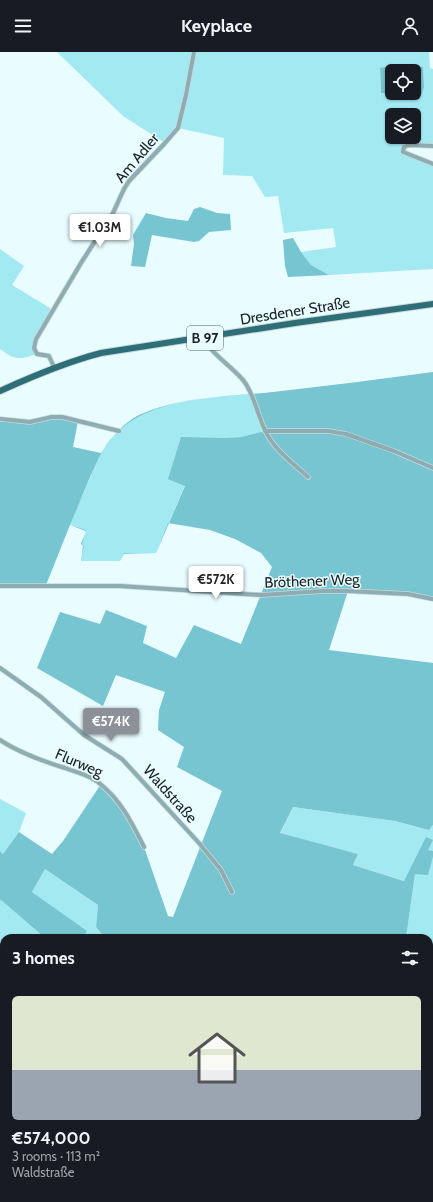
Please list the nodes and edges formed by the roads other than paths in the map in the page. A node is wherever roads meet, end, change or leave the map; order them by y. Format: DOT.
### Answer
graph roads {
  1 [pos="194,52"];
  2 [pos="433,146"];
  3 [pos="433,164"];
  4 [pos="433,304"];
  5 [pos="202,338"];
  6 [pos="54,367"];
  7 [pos="0,391"];
  8 [pos="0,419"];
  9 [pos="119,431"];
  10 [pos="265,431"];
  11 [pos="433,468"];
  12 [pos="308,477"];
  13 [pos="0,586"];
  14 [pos="433,599"];
  15 [pos="0,668"];
  16 [pos="0,740"];
  17 [pos="144,848"];
  18 [pos="232,892"];
  1 -- 6 [label="street, Am Adler"];
  2 -- 3 [label="street"];
  4 -- 5 [label="main road, Dresdener Straße / B 97"];
  5 -- 6 [label="main road, Dresdener Straße / B 97"];
  5 -- 10 [label="street"];
  6 -- 7 [label="main road, Dresdener Straße / B 97"];
  8 -- 9 [label="street"];
  10 -- 11 [label="street"];
  10 -- 12 [label="street"];
  13 -- 14 [label="street, Bröthener Weg"];
  15 -- 18 [label="street, Waldstraße"];
  16 -- 17 [label="street, Flurweg"];
}
